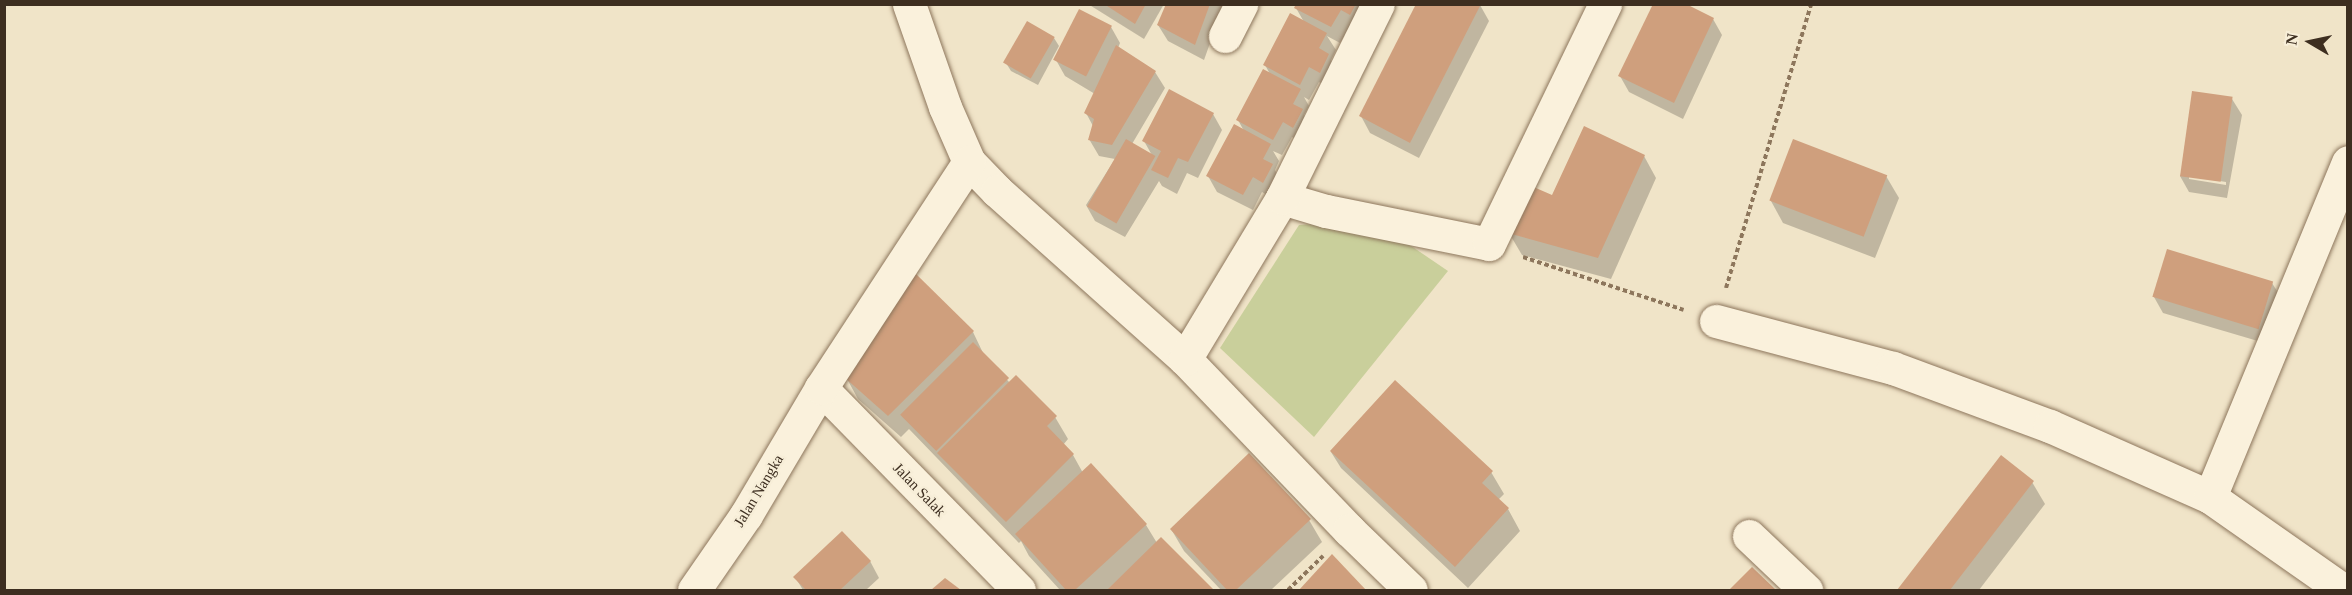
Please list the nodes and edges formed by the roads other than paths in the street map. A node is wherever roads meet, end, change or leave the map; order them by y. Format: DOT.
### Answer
graph roads {
  1 [pos="909,4"];
  2 [pos="1241,4"];
  3 [pos="1377,4"];
  4 [pos="1605,5"];
  5 [pos="1225,36"];
  6 [pos="969,162"];
  7 [pos="2348,162"];
  8 [pos="1282,198"];
  9 [pos="1716,321"];
  10 [pos="1185,358"];
  11 [pos="821,388"];
  12 [pos="2210,497"];
  13 [pos="1749,536"];
  14 [pos="694,591"];
  15 [pos="1019,591"];
  16 [pos="1411,591"];
  17 [pos="1806,591"];
  18 [pos="2343,591"];
  1 -- 6 [label="street"];
  2 -- 5 [label="street"];
  3 -- 8 [label="street"];
  4 -- 8 [label="street"];
  6 -- 10 [label="street"];
  6 -- 11 [label="street, Jalan Nangka"];
  7 -- 12 [label="street"];
  8 -- 10 [label="street"];
  9 -- 12 [label="street"];
  10 -- 16 [label="street"];
  11 -- 14 [label="street, Jalan Nangka"];
  11 -- 15 [label="street, Jalan Salak"];
  12 -- 18 [label="street"];
  13 -- 17 [label="street"];
}
